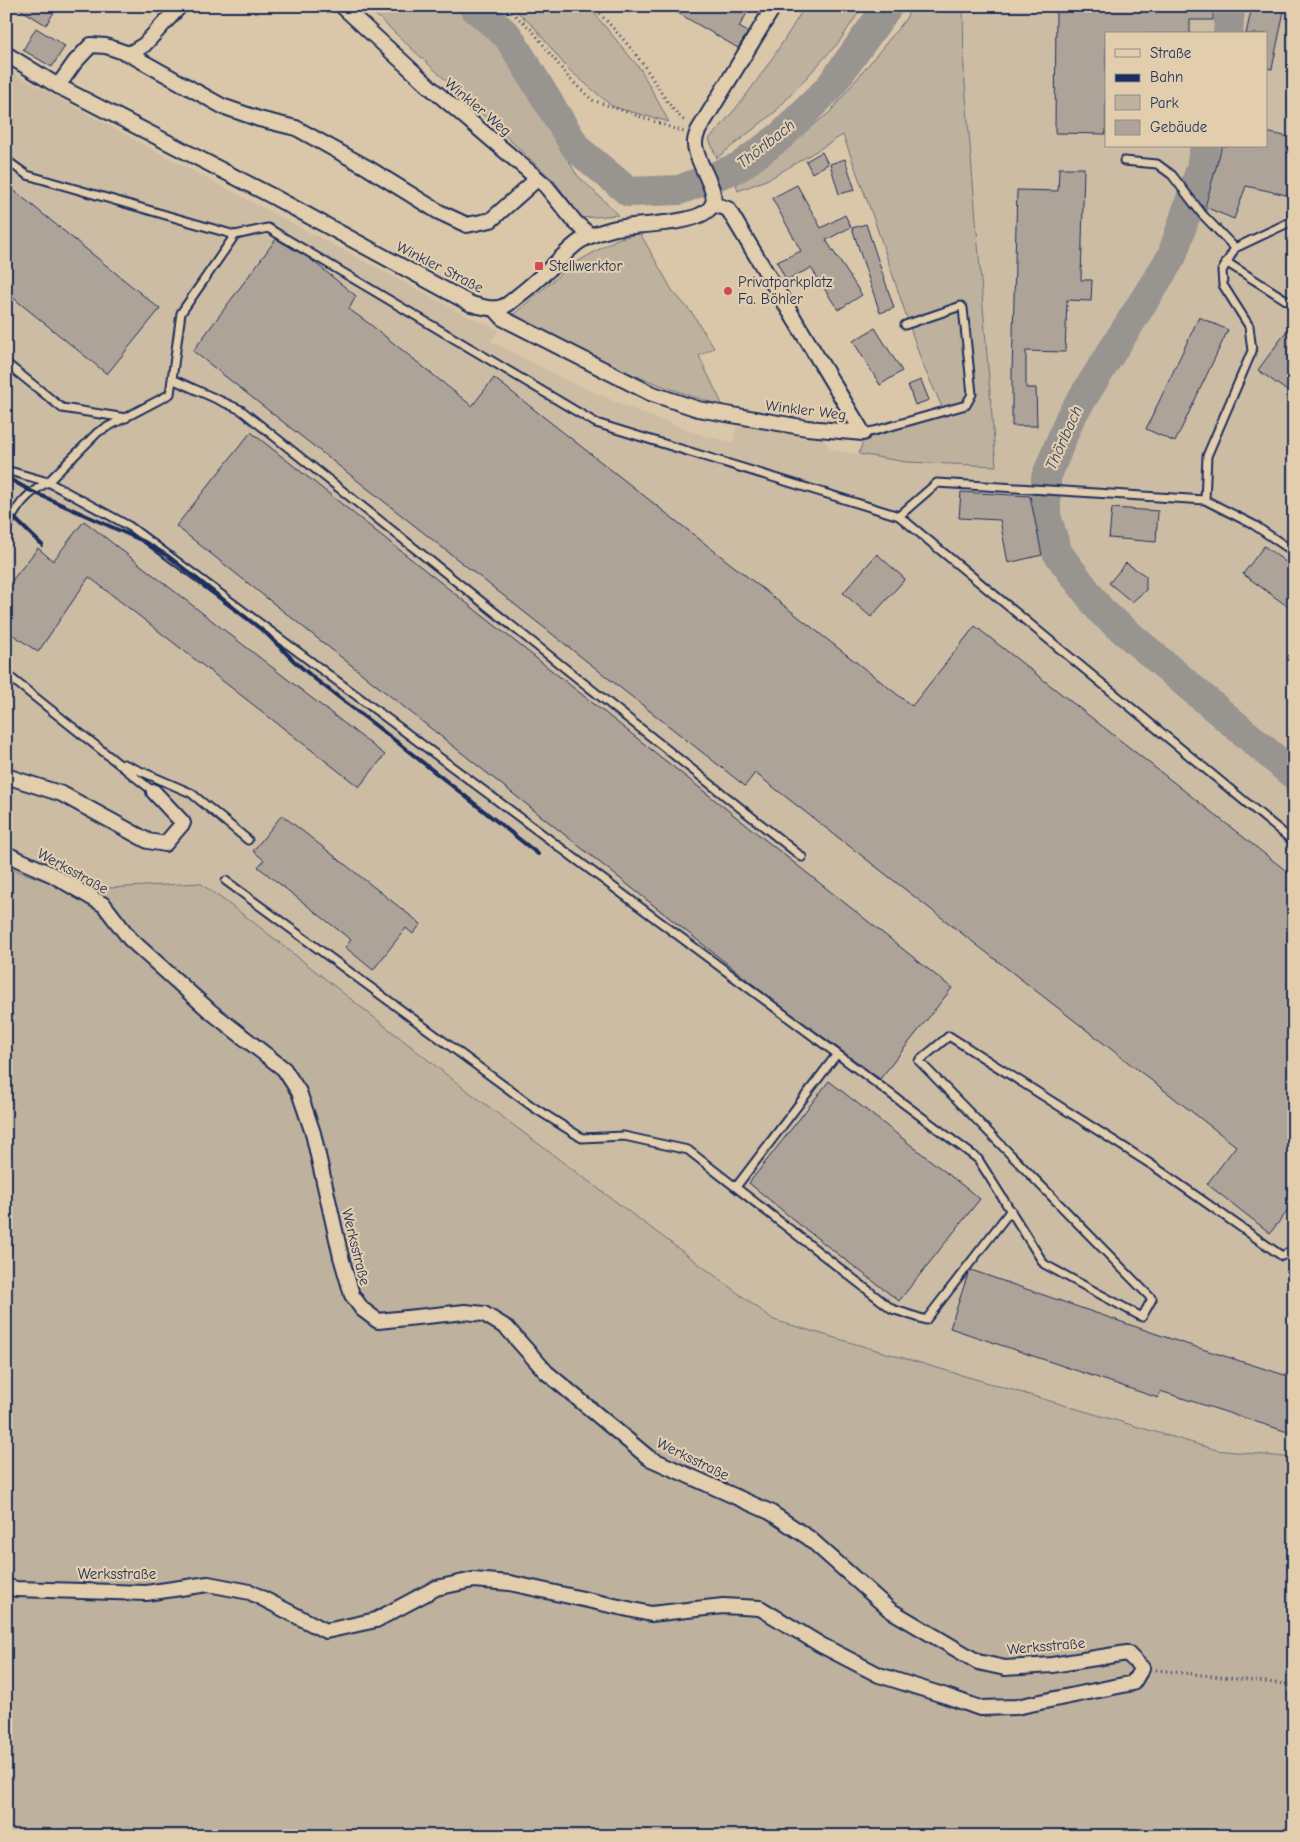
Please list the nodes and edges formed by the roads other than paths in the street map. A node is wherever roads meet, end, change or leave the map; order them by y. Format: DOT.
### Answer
graph roads {
  1 [pos="180,6"];
  2 [pos="342,6"];
  3 [pos="774,6"];
  4 [pos="6,54"];
  5 [pos="129,54"];
  6 [pos="58,86"];
  7 [pos="6,160"];
  8 [pos="1124,161"];
  9 [pos="537,179"];
  10 [pos="713,199"];
  11 [pos="1294,216"];
  12 [pos="235,235"];
  13 [pos="591,236"];
  14 [pos="1235,248"];
  15 [pos="1226,262"];
  16 [pos="1294,305"];
  17 [pos="495,309"];
  18 [pos="906,325"];
  19 [pos="6,363"];
  20 [pos="172,379"];
  21 [pos="126,418"];
  22 [pos="862,433"];
  23 [pos="6,470"];
  24 [pos="48,482"];
  25 [pos="1205,500"];
  26 [pos="899,516"];
  27 [pos="6,531"];
  28 [pos="1294,552"];
  29 [pos="6,674"];
  30 [pos="114,760"];
  31 [pos="6,776"];
  32 [pos="154,792"];
  33 [pos="248,840"];
  34 [pos="1294,842"];
  35 [pos="6,854"];
  36 [pos="802,857"];
  37 [pos="226,880"];
  38 [pos="836,1054"];
  39 [pos="736,1187"];
  40 [pos="1011,1210"];
  41 [pos="1294,1249"];
  42 [pos="6,1586"];
  1 -- 5 [label="street"];
  2 -- 9 [label="street, Winkler Weg"];
  3 -- 10 [label="street"];
  4 -- 6 [label="street, Winkler Straße"];
  5 -- 6 [label="street"];
  5 -- 9 [label="street"];
  6 -- 17 [label="street, Winkler Straße"];
  7 -- 12 [label="lane"];
  8 -- 14 [label="lane"];
  9 -- 13 [label="street, Winkler Weg"];
  10 -- 13 [label="street, Winkler Straße"];
  10 -- 22 [label="street, Winkler Weg"];
  11 -- 14 [label="lane"];
  12 -- 20 [label="lane"];
  12 -- 26 [label="lane"];
  13 -- 17 [label="street, Winkler Straße"];
  14 -- 15 [label="lane"];
  15 -- 16 [label="lane"];
  15 -- 25 [label="lane"];
  17 -- 22 [label="street, Winkler Weg"];
  18 -- 22 [label="lane"];
  19 -- 21 [label="lane"];
  20 -- 21 [label="lane"];
  20 -- 36 [label="lane"];
  21 -- 24 [label="lane"];
  23 -- 24 [label="lane"];
  24 -- 27 [label="lane"];
  24 -- 38 [label="lane"];
  25 -- 26 [label="lane"];
  25 -- 28 [label="lane"];
  26 -- 34 [label="lane"];
  29 -- 30 [label="lane"];
  30 -- 32 [label="lane"];
  30 -- 33 [label="lane"];
  31 -- 32 [label="street"];
  35 -- 42 [label="street, Werksstraße"];
  37 -- 39 [label="lane"];
  38 -- 39 [label="lane"];
  38 -- 40 [label="lane"];
  39 -- 40 [label="lane"];
  40 -- 41 [label="lane"];
}
